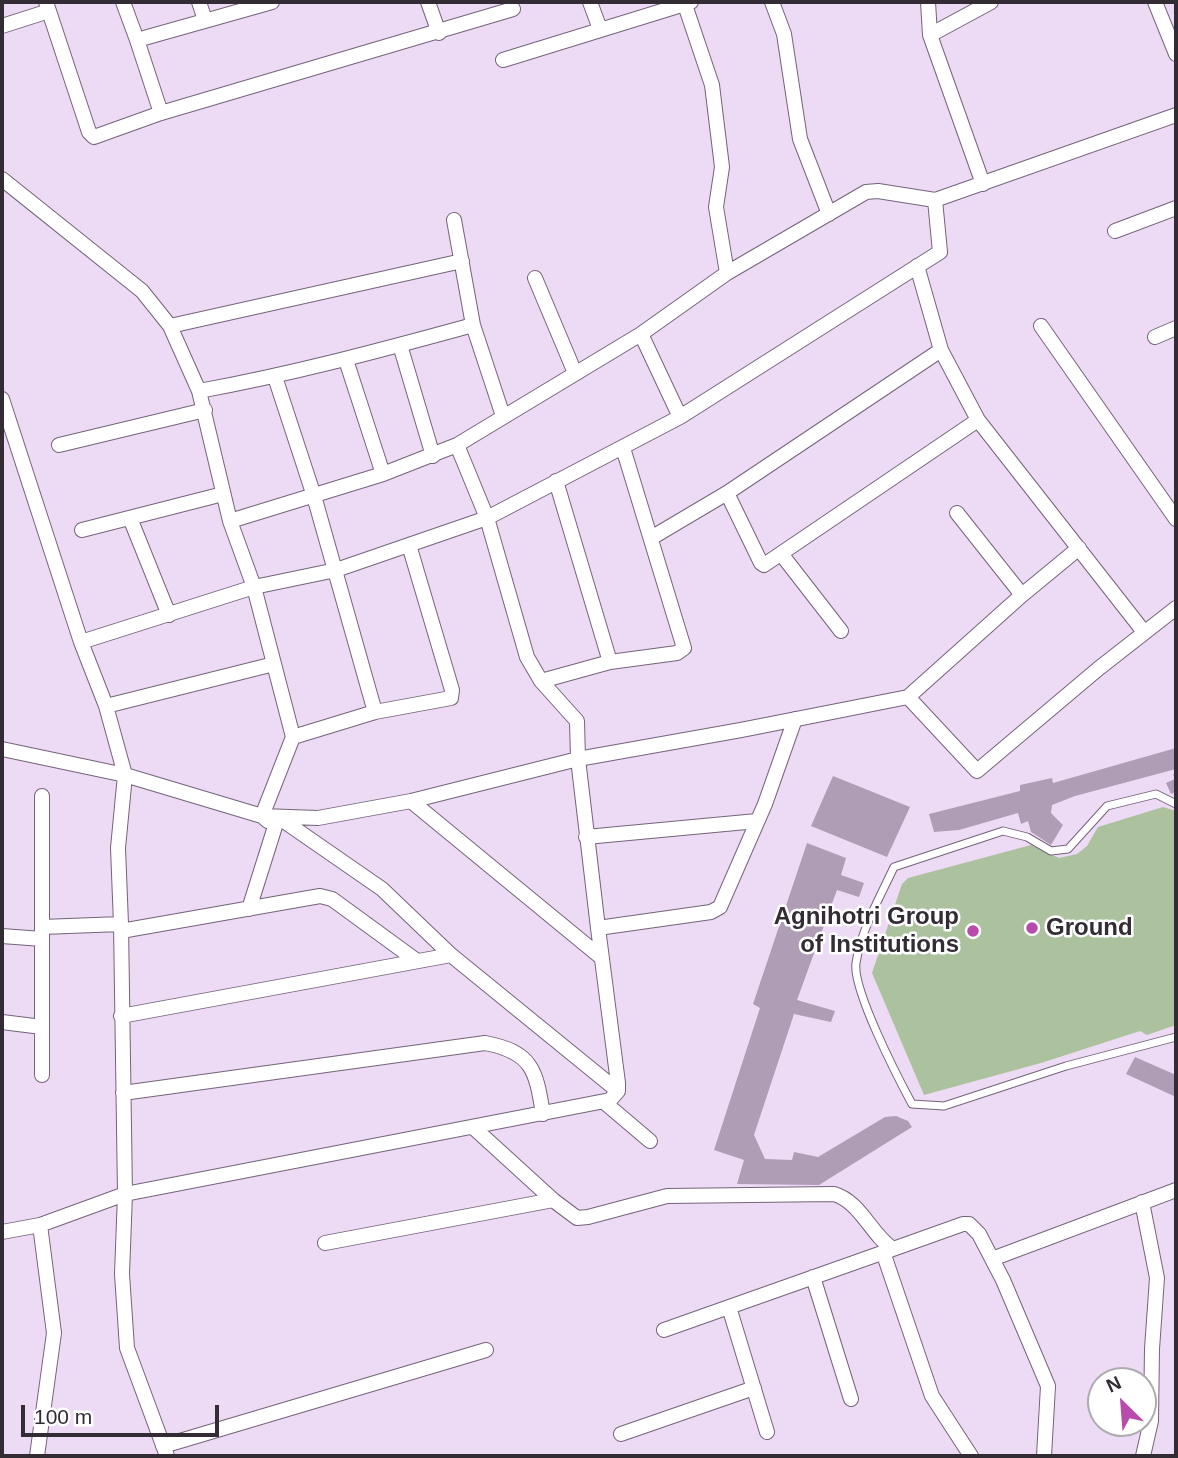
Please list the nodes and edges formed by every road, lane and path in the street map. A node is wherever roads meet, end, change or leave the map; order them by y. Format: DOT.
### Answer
graph roads {
  1 [pos="123,2"];
  2 [pos="199,2"];
  3 [pos="272,2"];
  4 [pos="428,2"];
  5 [pos="590,2"];
  6 [pos="687,2"];
  7 [pos="772,2"];
  8 [pos="928,2"];
  9 [pos="991,2"];
  10 [pos="1155,2"];
  11 [pos="47,7"];
  12 [pos="513,9"];
  13 [pos="1170,19"];
  14 [pos="205,20"];
  15 [pos="2,26"];
  16 [pos="600,29"];
  17 [pos="439,33"];
  18 [pos="930,35"];
  19 [pos="137,40"];
  20 [pos="1176,54"];
  21 [pos="503,60"];
  22 [pos="161,113"];
  23 [pos="1176,116"];
  24 [pos="2,179"];
  25 [pos="984,184"];
  26 [pos="935,200"];
  27 [pos="1176,208"];
  28 [pos="829,214"];
  29 [pos="454,220"];
  30 [pos="1115,231"];
  31 [pos="462,261"];
  32 [pos="917,266"];
  33 [pos="727,274"];
  34 [pos="534,278"];
  35 [pos="472,325"];
  36 [pos="170,326"];
  37 [pos="1041,326"];
  38 [pos="1176,328"];
  39 [pos="641,334"];
  40 [pos="1155,337"];
  41 [pos="400,345"];
  42 [pos="942,350"];
  43 [pos="346,360"];
  44 [pos="575,373"];
  45 [pos="275,377"];
  46 [pos="199,391"];
  47 [pos="2,399"];
  48 [pos="205,410"];
  49 [pos="503,416"];
  50 [pos="680,417"];
  51 [pos="978,420"];
  52 [pos="457,445"];
  53 [pos="59,446"];
  54 [pos="623,448"];
  55 [pos="433,456"];
  56 [pos="383,474"];
  57 [pos="556,481"];
  58 [pos="727,493"];
  59 [pos="223,494"];
  60 [pos="314,496"];
  61 [pos="957,513"];
  62 [pos="130,518"];
  63 [pos="487,518"];
  64 [pos="1176,519"];
  65 [pos="230,521"];
  66 [pos="82,530"];
  67 [pos="651,538"];
  68 [pos="409,545"];
  69 [pos="1079,548"];
  70 [pos="782,555"];
  71 [pos="336,570"];
  72 [pos="254,587"];
  73 [pos="1022,595"];
  74 [pos="1176,608"];
  75 [pos="170,615"];
  76 [pos="841,631"];
  77 [pos="1144,632"];
  78 [pos="81,642"];
  79 [pos="610,662"];
  80 [pos="274,664"];
  81 [pos="541,681"];
  82 [pos="908,697"];
  83 [pos="106,706"];
  84 [pos="375,712"];
  85 [pos="795,719"];
  86 [pos="293,737"];
  87 [pos="2,750"];
  88 [pos="578,759"];
  89 [pos="125,775"];
  90 [pos="42,796"];
  91 [pos="411,801"];
  92 [pos="1176,804"];
  93 [pos="261,816"];
  94 [pos="757,821"];
  95 [pos="275,824"];
  96 [pos="586,837"];
  97 [pos="248,909"];
  98 [pos="121,928"];
  99 [pos="598,928"];
  100 [pos="42,933"];
  101 [pos="2,936"];
  102 [pos="448,955"];
  103 [pos="602,958"];
  104 [pos="419,961"];
  105 [pos="121,1016"];
  106 [pos="2,1022"];
  107 [pos="42,1027"];
  108 [pos="1176,1037"];
  109 [pos="42,1075"];
  110 [pos="618,1091"];
  111 [pos="122,1093"];
  112 [pos="604,1102"];
  113 [pos="544,1114"];
  114 [pos="474,1128"];
  115 [pos="650,1141"];
  116 [pos="1176,1190"];
  117 [pos="125,1194"];
  118 [pos="553,1200"];
  119 [pos="1142,1202"];
  120 [pos="40,1225"];
  121 [pos="2,1232"];
  122 [pos="325,1243"];
  123 [pos="888,1250"];
  124 [pos="992,1259"];
  125 [pos="813,1277"];
  126 [pos="729,1307"];
  127 [pos="664,1330"];
  128 [pos="486,1350"];
  129 [pos="754,1388"];
  130 [pos="851,1399"];
  131 [pos="768,1432"];
  132 [pos="621,1434"];
  133 [pos="165,1451"];
  134 [pos="37,1456"];
  135 [pos="971,1456"];
  136 [pos="1044,1456"];
  137 [pos="1143,1456"];
  1 -- 19 [label="street"];
  2 -- 14 [label="street"];
  3 -- 14 [label="street"];
  4 -- 17 [label="street"];
  5 -- 16 [label="street"];
  6 -- 16 [label="street"];
  6 -- 33 [label="street"];
  7 -- 28 [label="street"];
  8 -- 18 [label="street"];
  9 -- 18 [label="street"];
  10 -- 13 [label="street"];
  11 -- 15 [label="street"];
  11 -- 22 [label="street"];
  12 -- 17 [label="street"];
  13 -- 20 [label="street"];
  14 -- 19 [label="street"];
  16 -- 21 [label="street"];
  17 -- 22 [label="street"];
  18 -- 25 [label="street"];
  19 -- 22 [label="street"];
  23 -- 25 [label="street"];
  24 -- 36 [label="street"];
  25 -- 26 [label="street"];
  26 -- 28 [label="street"];
  26 -- 32 [label="street"];
  27 -- 30 [label="street"];
  28 -- 33 [label="street"];
  29 -- 31 [label="street"];
  31 -- 35 [label="street"];
  31 -- 36 [label="street"];
  32 -- 42 [label="street"];
  32 -- 50 [label="street"];
  33 -- 39 [label="street"];
  34 -- 44 [label="street"];
  35 -- 41 [label="street"];
  35 -- 49 [label="street"];
  36 -- 46 [label="street"];
  37 -- 64 [label="street"];
  38 -- 40 [label="street"];
  39 -- 44 [label="street"];
  39 -- 50 [label="street"];
  41 -- 43 [label="street"];
  41 -- 55 [label="street"];
  42 -- 51 [label="street"];
  42 -- 58 [label="street"];
  43 -- 45 [label="street"];
  43 -- 56 [label="street"];
  44 -- 49 [label="street"];
  45 -- 46 [label="street"];
  45 -- 60 [label="street"];
  46 -- 48 [label="street"];
  47 -- 78 [label="street"];
  48 -- 53 [label="street"];
  48 -- 59 [label="street"];
  49 -- 52 [label="street"];
  50 -- 54 [label="street"];
  51 -- 69 [label="street"];
  51 -- 70 [label="street"];
  52 -- 55 [label="street"];
  52 -- 63 [label="street"];
  54 -- 57 [label="street"];
  54 -- 67 [label="street"];
  55 -- 56 [label="street"];
  56 -- 60 [label="street"];
  57 -- 63 [label="street"];
  57 -- 79 [label="street"];
  58 -- 67 [label="street"];
  58 -- 70 [label="street"];
  59 -- 62 [label="street"];
  59 -- 65 [label="street"];
  60 -- 65 [label="street"];
  60 -- 71 [label="street"];
  61 -- 73 [label="street"];
  62 -- 66 [label="street"];
  62 -- 75 [label="street"];
  63 -- 68 [label="street"];
  63 -- 81 [label="street"];
  65 -- 72 [label="street"];
  67 -- 79 [label="street"];
  68 -- 71 [label="street"];
  68 -- 84 [label="street"];
  69 -- 73 [label="street"];
  69 -- 77 [label="street"];
  70 -- 76 [label="street"];
  71 -- 72 [label="street"];
  71 -- 84 [label="street"];
  72 -- 75 [label="street"];
  72 -- 80 [label="street"];
  73 -- 82 [label="street"];
  74 -- 77 [label="street"];
  75 -- 78 [label="street"];
  77 -- 82 [label="street"];
  78 -- 83 [label="street"];
  79 -- 81 [label="street"];
  80 -- 83 [label="street"];
  80 -- 86 [label="street"];
  81 -- 88 [label="street"];
  82 -- 85 [label="street"];
  83 -- 89 [label="street"];
  84 -- 86 [label="street"];
  85 -- 88 [label="street"];
  85 -- 94 [label="street"];
  86 -- 93 [label="street"];
  87 -- 89 [label="street"];
  88 -- 91 [label="street"];
  88 -- 96 [label="street"];
  89 -- 93 [label="street"];
  89 -- 98 [label="street"];
  90 -- 100 [label="street"];
  91 -- 95 [label="street"];
  91 -- 103 [label="street"];
  92 -- 108 [label="lane"];
  93 -- 95 [label="street"];
  94 -- 96 [label="street"];
  94 -- 99 [label="street"];
  95 -- 97 [label="street"];
  95 -- 102 [label="street"];
  96 -- 99 [label="street"];
  97 -- 98 [label="street"];
  97 -- 104 [label="street"];
  98 -- 100 [label="street"];
  98 -- 105 [label="street"];
  99 -- 103 [label="street"];
  100 -- 101 [label="street"];
  100 -- 107 [label="street"];
  102 -- 104 [label="street"];
  102 -- 110 [label="street"];
  103 -- 110 [label="street"];
  104 -- 105 [label="street"];
  105 -- 111 [label="street"];
  106 -- 107 [label="street"];
  107 -- 109 [label="street"];
  110 -- 112 [label="street"];
  111 -- 113 [label="street"];
  111 -- 117 [label="street"];
  112 -- 113 [label="street"];
  112 -- 115 [label="street"];
  113 -- 114 [label="street"];
  114 -- 117 [label="street"];
  114 -- 118 [label="street"];
  116 -- 119 [label="street"];
  117 -- 120 [label="street"];
  117 -- 133 [label="street"];
  118 -- 122 [label="street"];
  118 -- 123 [label="street"];
  119 -- 124 [label="street"];
  119 -- 137 [label="street"];
  120 -- 121 [label="street"];
  120 -- 134 [label="street"];
  123 -- 124 [label="street"];
  123 -- 125 [label="street"];
  123 -- 135 [label="street"];
  124 -- 136 [label="street"];
  125 -- 126 [label="street"];
  125 -- 130 [label="street"];
  126 -- 127 [label="street"];
  126 -- 129 [label="street"];
  128 -- 133 [label="street"];
  129 -- 131 [label="street"];
  129 -- 132 [label="street"];
}
